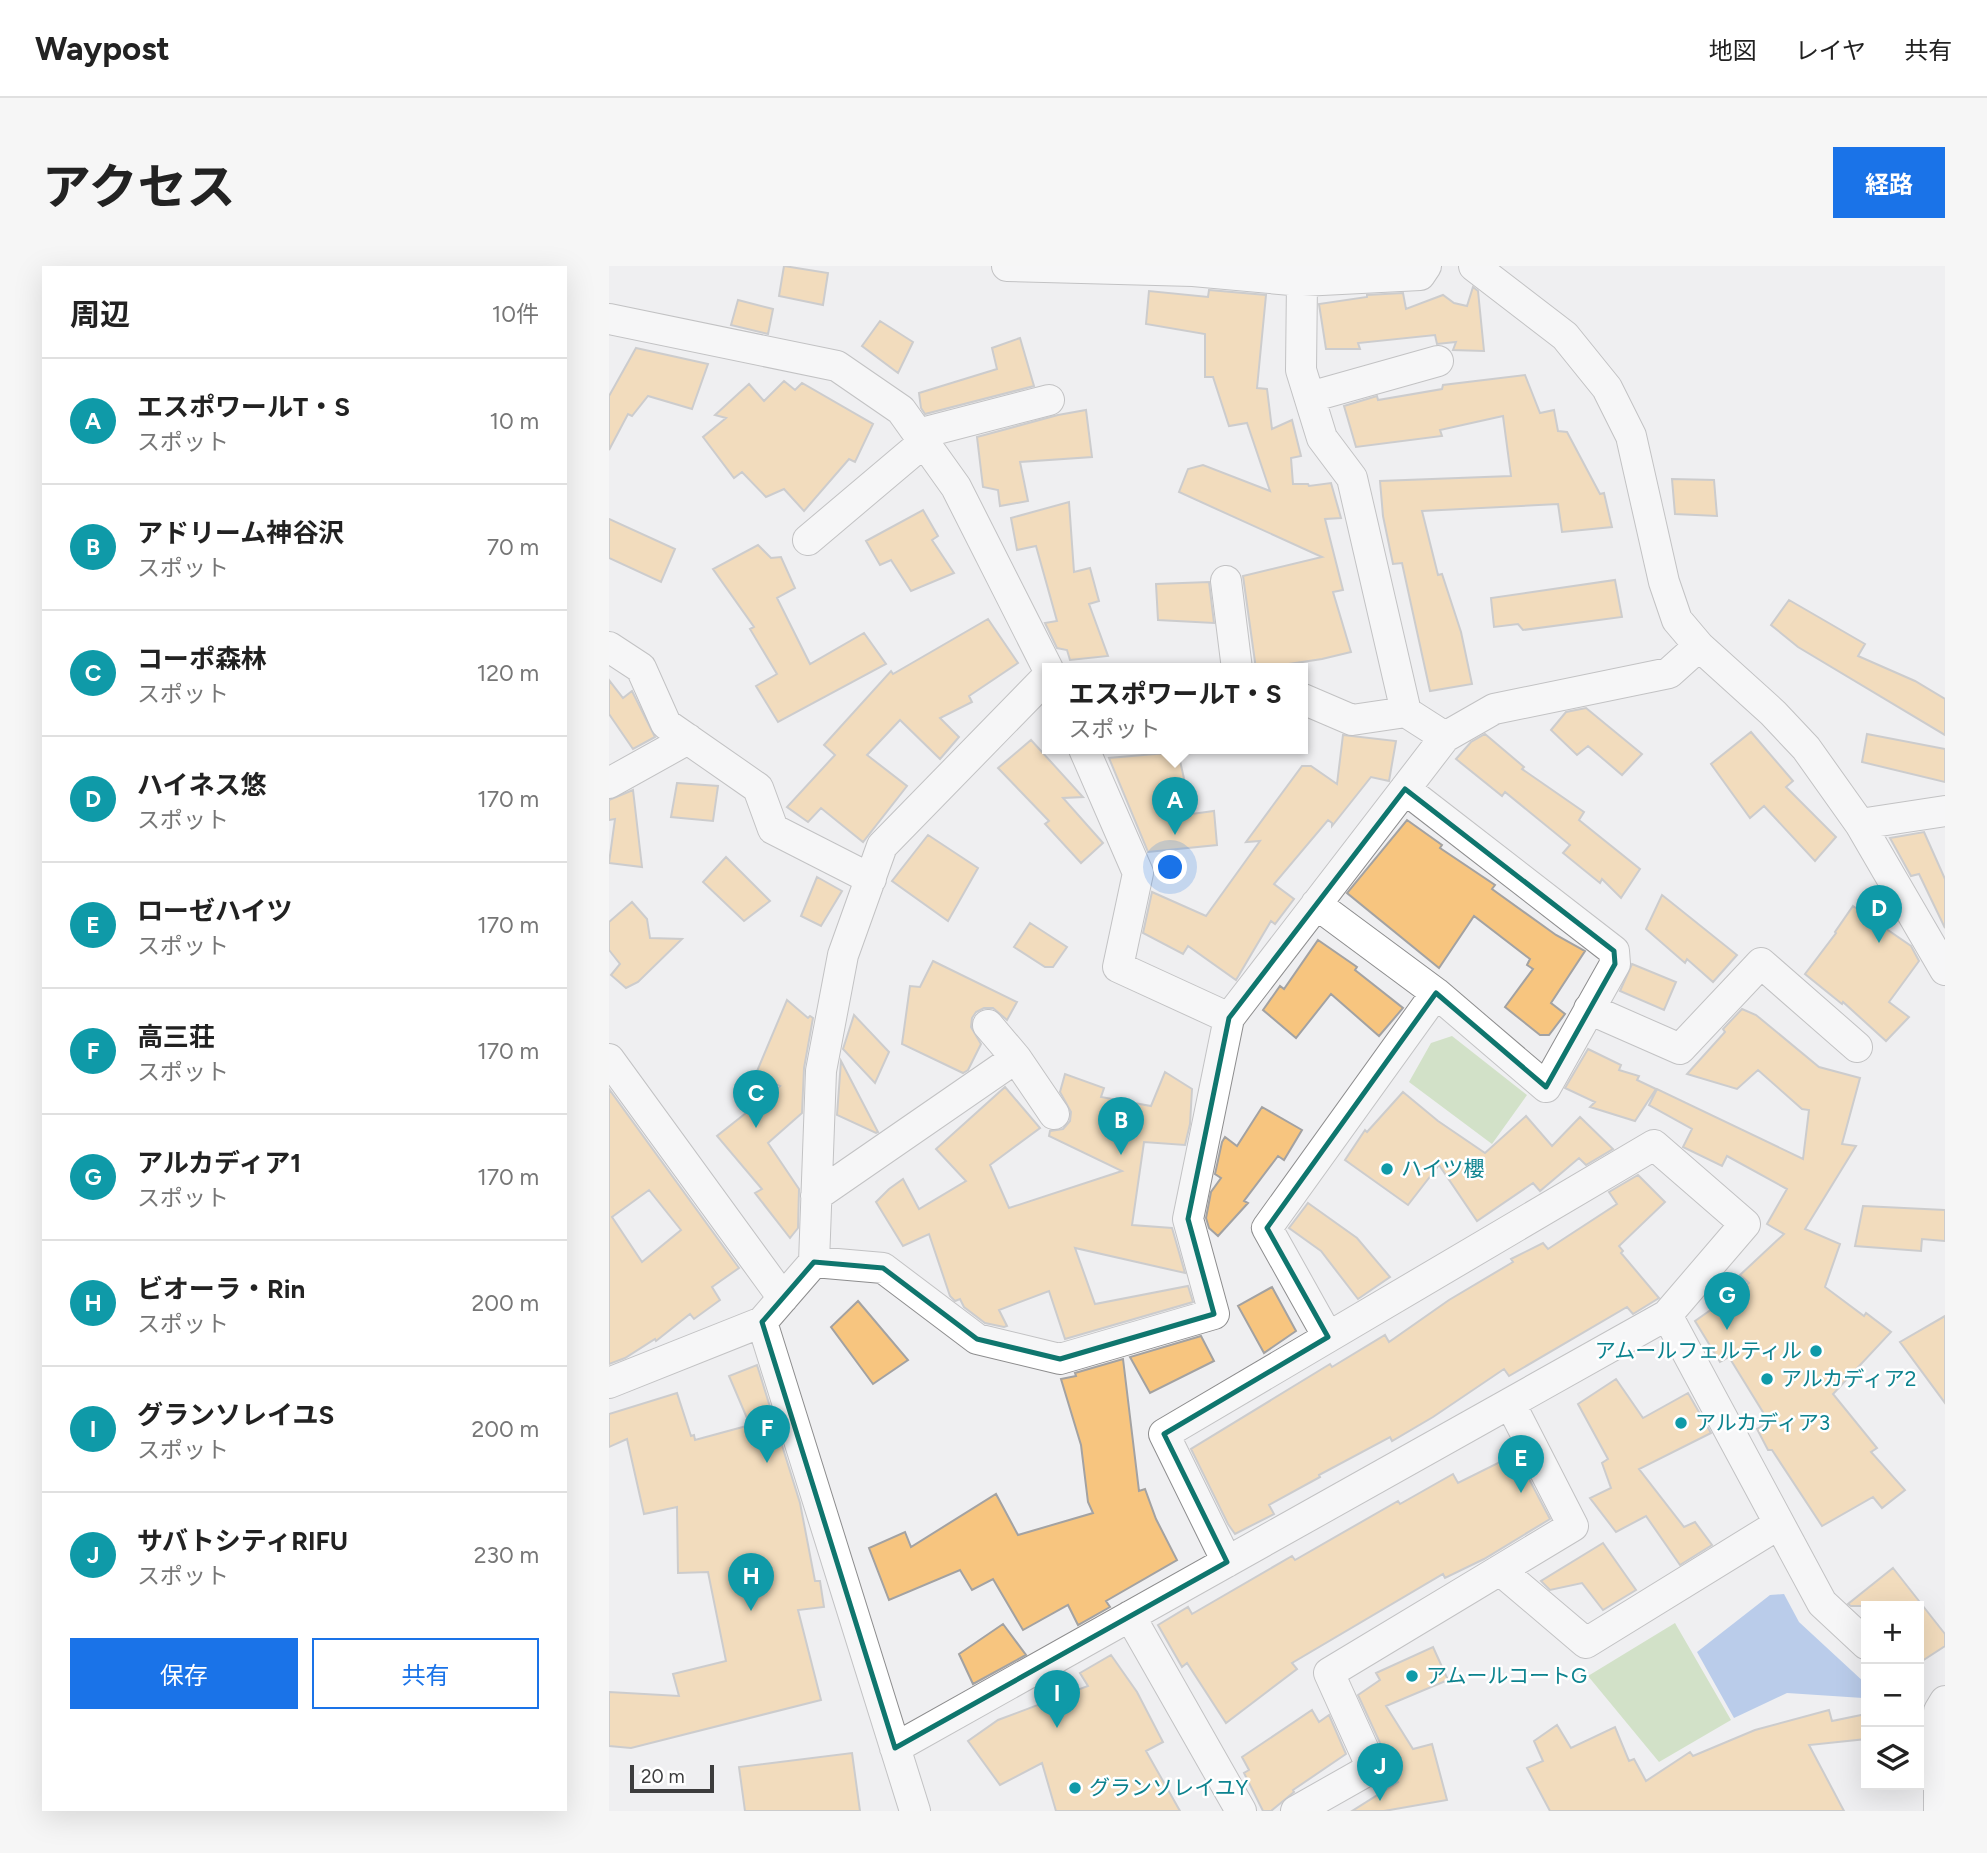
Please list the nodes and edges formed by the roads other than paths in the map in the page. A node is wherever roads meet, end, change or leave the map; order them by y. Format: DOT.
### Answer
graph roads {
  1 [pos="1007,266"];
  2 [pos="1426,266"];
  3 [pos="1474,266"];
  4 [pos="1302,281"];
  5 [pos="609,319"];
  6 [pos="1438,361"];
  7 [pos="1310,397"];
  8 [pos="1049,400"];
  9 [pos="921,438"];
  10 [pos="808,540"];
  11 [pos="1226,581"];
  12 [pos="1699,646"];
  13 [pos="609,647"];
  14 [pos="1045,663"];
  15 [pos="1236,663"];
  16 [pos="1042,682"];
  17 [pos="1308,701"];
  18 [pos="1406,712"];
  19 [pos="1445,737"];
  20 [pos="688,739"];
  21 [pos="1086,754"];
  22 [pos="609,783"];
  23 [pos="1405,789"];
  24 [pos="1945,811"];
  25 [pos="1860,824"];
  26 [pos="871,879"];
  27 [pos="1317,904"];
  28 [pos="1945,970"];
  29 [pos="1436,993"];
  30 [pos="1589,1009"];
  31 [pos="1229,1018"];
  32 [pos="988,1025"];
  33 [pos="1857,1047"];
  34 [pos="1016,1058"];
  35 [pos="609,1059"];
  36 [pos="1054,1114"];
  37 [pos="816,1196"];
  38 [pos="814,1262"];
  39 [pos="783,1298"];
  40 [pos="1667,1315"];
  41 [pos="762,1322"];
  42 [pos="1328,1337"];
  43 [pos="609,1383"];
  44 [pos="1510,1403"];
  45 [pos="1779,1524"];
  46 [pos="1227,1562"];
  47 [pos="1500,1570"];
  48 [pos="1131,1616"];
  49 [pos="1861,1639"];
  50 [pos="1934,1702"];
  51 [pos="895,1748"];
  52 [pos="915,1811"];
  53 [pos="1241,1811"];
  54 [pos="1296,1811"];
  55 [pos="1939,1811"];
  1 -- 4 [label="street"];
  2 -- 4 [label="street"];
  3 -- 12 [label="street"];
  4 -- 7 [label="street"];
  5 -- 9 [label="street"];
  6 -- 7 [label="street"];
  7 -- 18 [label="street"];
  8 -- 9 [label="street"];
  9 -- 10 [label="street"];
  9 -- 14 [label="street"];
  11 -- 15 [label="street"];
  12 -- 19 [label="street"];
  12 -- 25 [label="street"];
  13 -- 20 [label="street"];
  16 -- 26 [label="street"];
  17 -- 18 [label="street"];
  18 -- 19 [label="street"];
  19 -- 23 [label="street"];
  20 -- 22 [label="street"];
  20 -- 26 [label="street"];
  21 -- 31 [label="street"];
  23 -- 27 [label="street"];
  23 -- 30 [label="street"];
  24 -- 25 [label="street"];
  25 -- 28 [label="street"];
  26 -- 37 [label="street"];
  27 -- 29 [label="street"];
  27 -- 31 [label="street"];
  29 -- 30 [label="street"];
  29 -- 42 [label="street"];
  30 -- 33 [label="street"];
  31 -- 38 [label="street"];
  32 -- 34 [label="street"];
  34 -- 36 [label="street"];
  34 -- 37 [label="street"];
  35 -- 39 [label="street"];
  37 -- 38 [label="street"];
  38 -- 39 [label="street"];
  39 -- 41 [label="street"];
  40 -- 42 [label="street"];
  40 -- 44 [label="street"];
  40 -- 45 [label="street"];
  41 -- 43 [label="street"];
  41 -- 51 [label="street"];
  42 -- 46 [label="street"];
  44 -- 46 [label="street"];
  44 -- 47 [label="street"];
  45 -- 47 [label="street"];
  45 -- 49 [label="street"];
  46 -- 48 [label="street"];
  47 -- 54 [label="street"];
  48 -- 51 [label="street"];
  48 -- 53 [label="street"];
  50 -- 55 [label="street"];
  51 -- 52 [label="street"];
}
